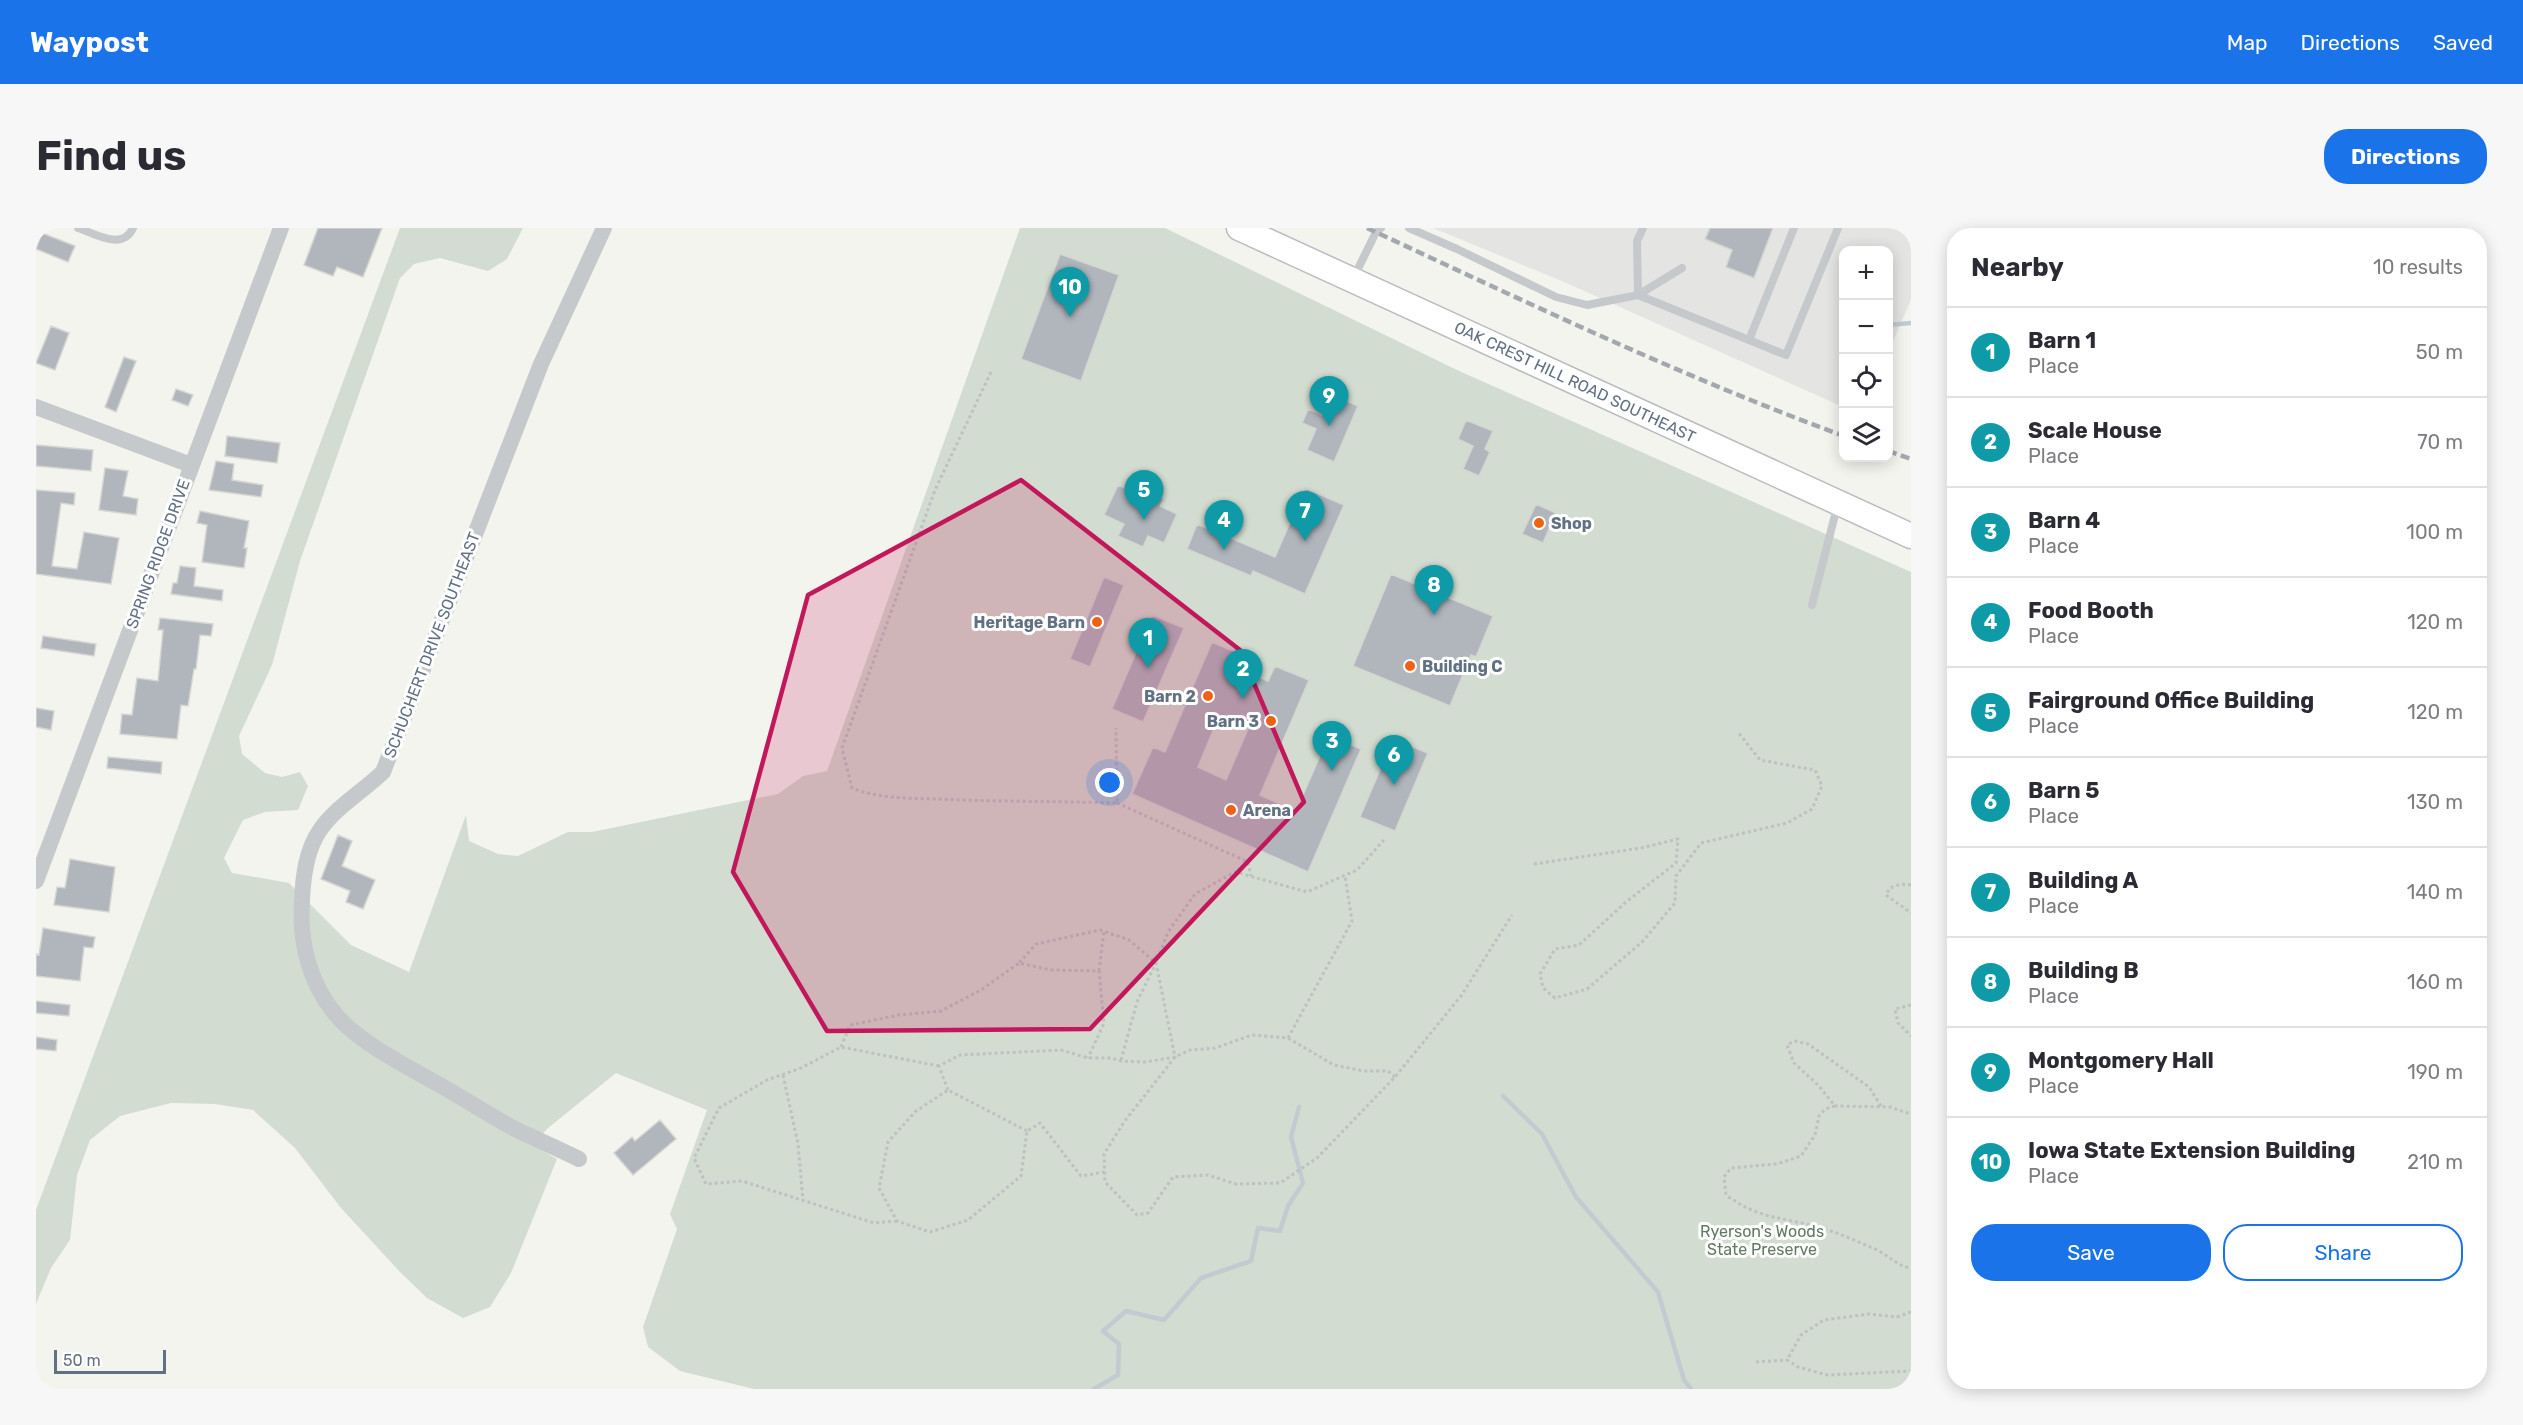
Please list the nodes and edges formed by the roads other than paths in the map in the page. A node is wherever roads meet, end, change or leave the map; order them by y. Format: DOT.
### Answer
graph roads {
  1 [pos="78,228"];
  2 [pos="133,228"];
  3 [pos="281,228"];
  4 [pos="604,228"];
  5 [pos="1239,228"];
  6 [pos="1381,228"];
  7 [pos="1409,228"];
  8 [pos="1643,228"];
  9 [pos="1794,228"];
  10 [pos="1838,228"];
  11 [pos="1682,268"];
  12 [pos="1352,280"];
  13 [pos="1638,295"];
  14 [pos="1749,340"];
  15 [pos="36,407"];
  16 [pos="191,465"];
  17 [pos="1838,502"];
  18 [pos="1911,536"];
  19 [pos="1812,605"];
  20 [pos="37,876"];
  21 [pos="579,1159"];
  1 -- 2 [label="lane"];
  3 -- 16 [label="street, SPRING RIDGE DRIVE"];
  4 -- 21 [label="street, SCHUCHERT DRIVE SOUTHEAST"];
  5 -- 12 [label="main road, OAK CREST HILL ROAD SOUTHEAST"];
  6 -- 12 [label="lane"];
  7 -- 13 [label="lane"];
  8 -- 13 [label="lane"];
  9 -- 14 [label="lane"];
  10 -- 14 [label="lane"];
  11 -- 13 [label="lane"];
  12 -- 17 [label="main road, OAK CREST HILL ROAD SOUTHEAST"];
  13 -- 14 [label="lane"];
  15 -- 16 [label="street"];
  16 -- 20 [label="street, SPRING RIDGE DRIVE"];
  17 -- 18 [label="main road, OAK CREST HILL ROAD SOUTHEAST"];
  17 -- 19 [label="lane"];
}
